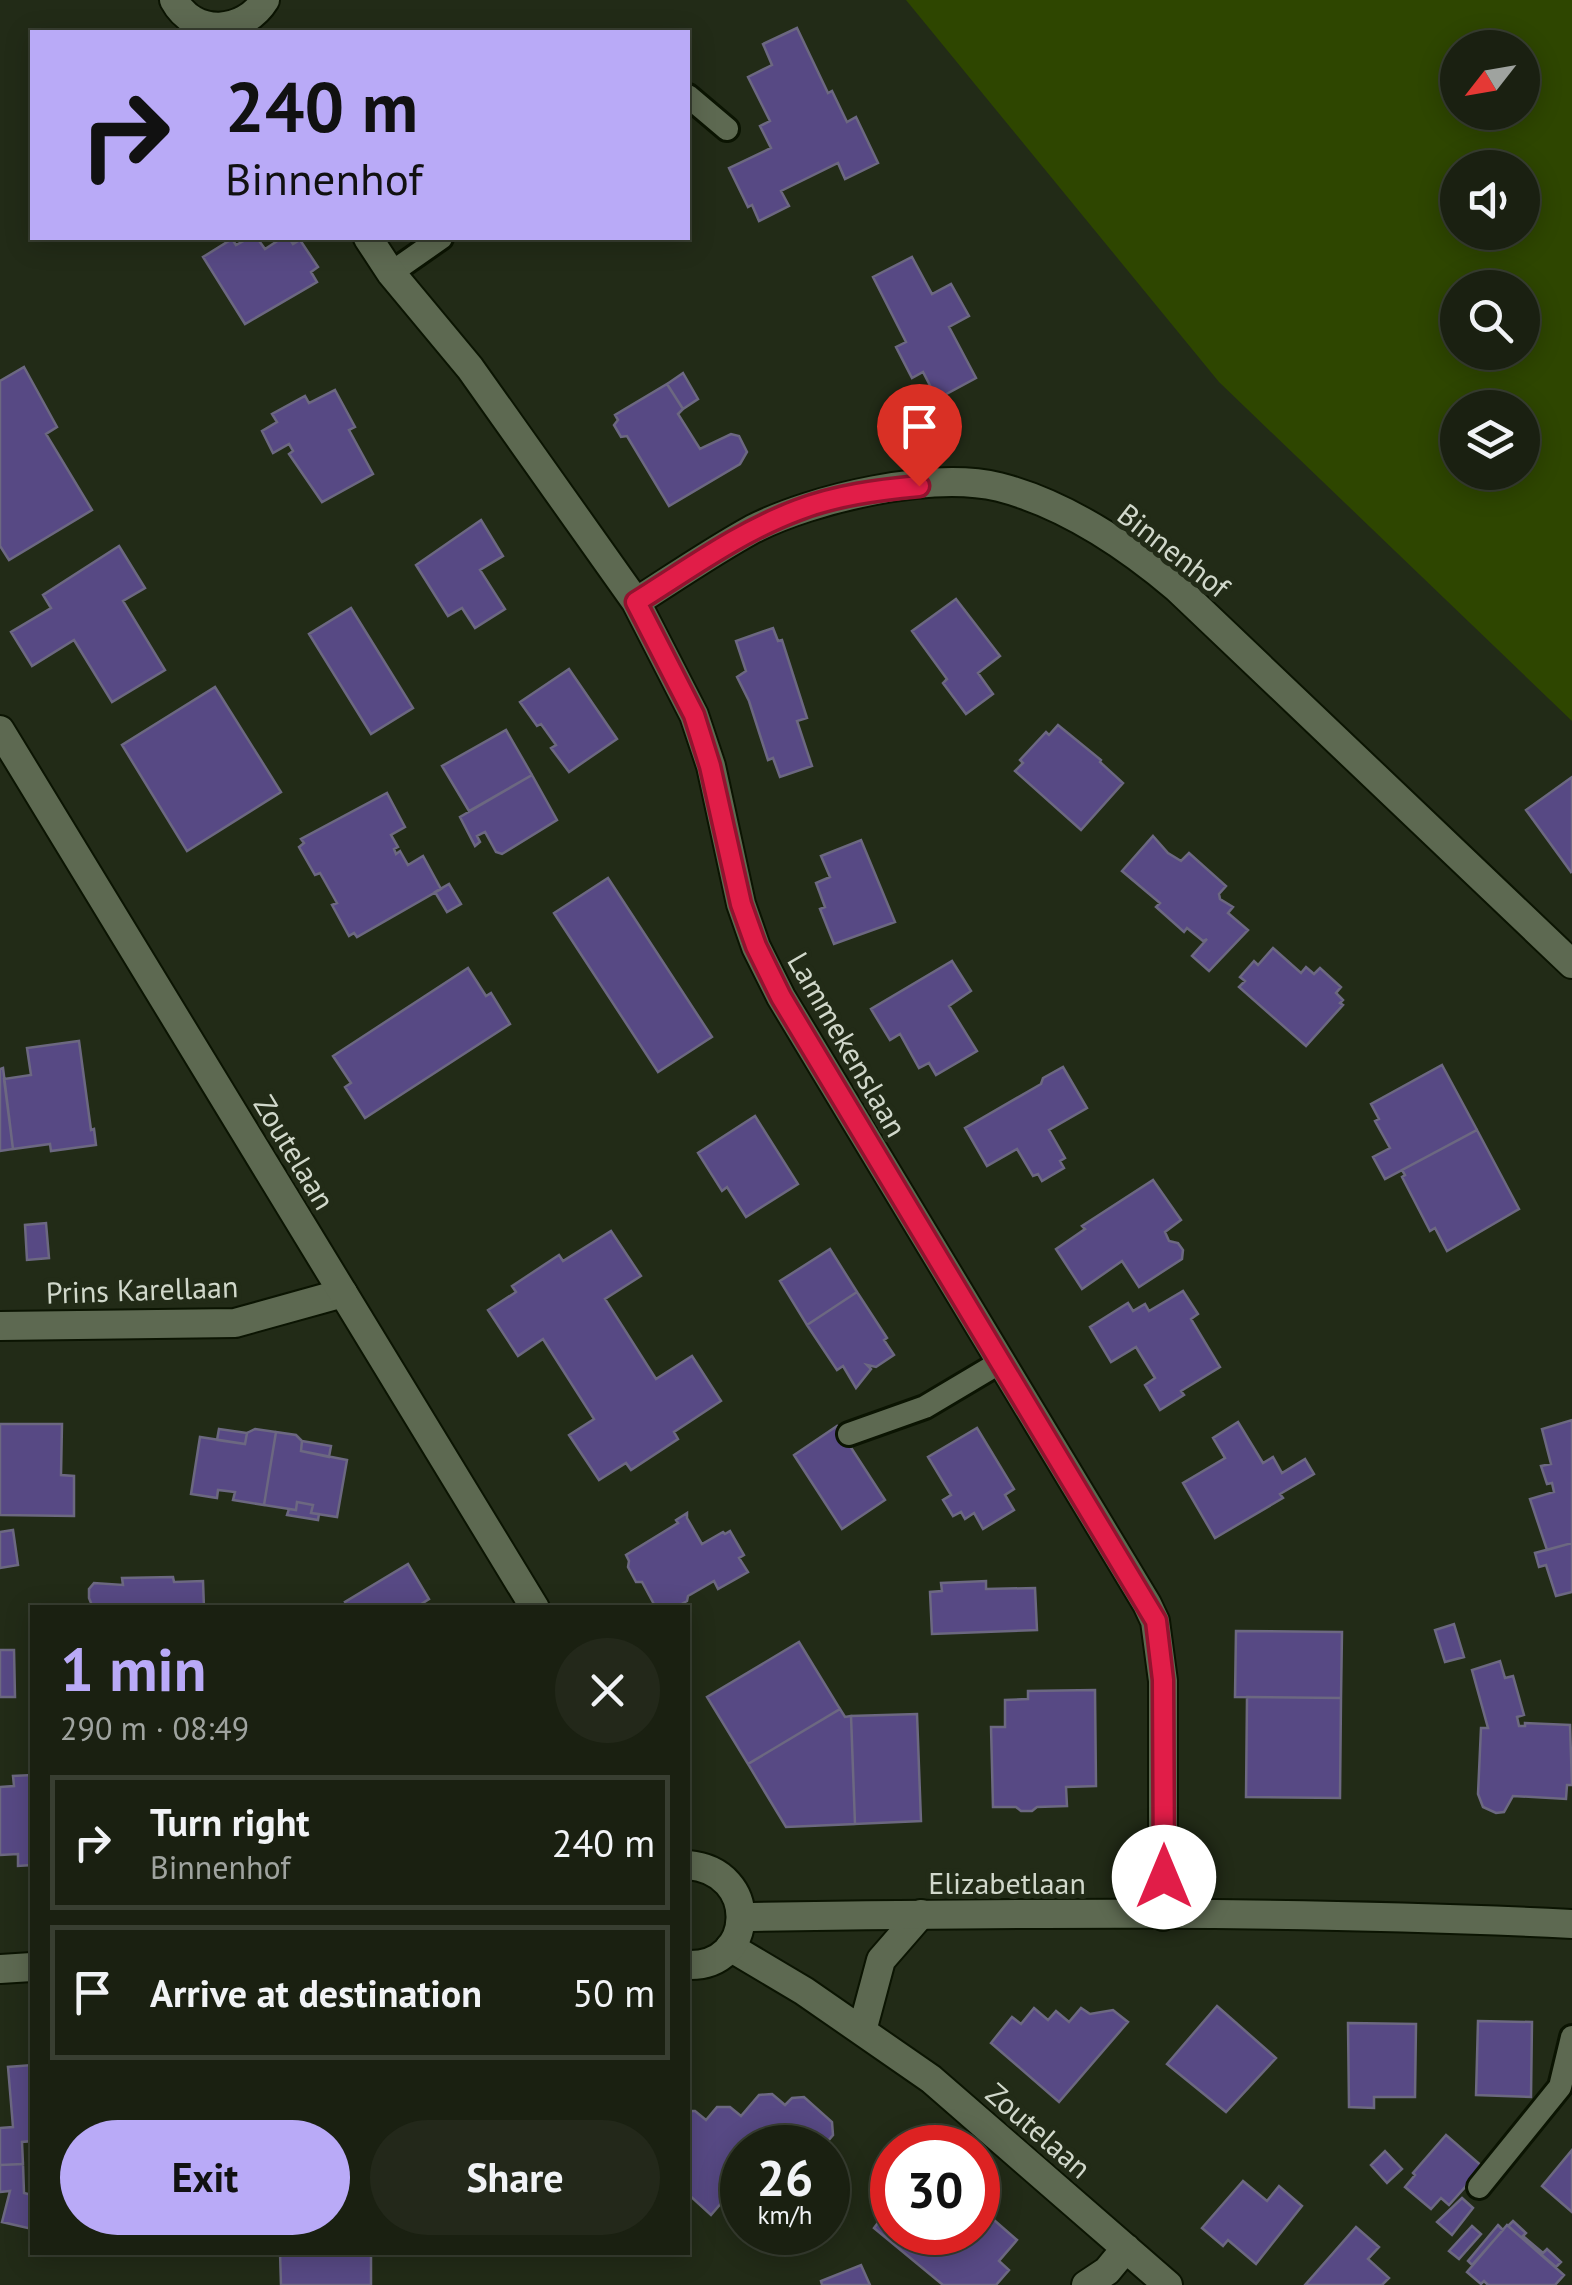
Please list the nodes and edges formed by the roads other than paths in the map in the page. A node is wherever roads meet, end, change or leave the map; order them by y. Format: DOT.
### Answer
graph roads {
  1 [pos="174,0"];
  2 [pos="266,0"];
  3 [pos="246,27"];
  4 [pos="690,98"];
  5 [pos="727,129"];
  6 [pos="369,240"];
  7 [pos="438,240"];
  8 [pos="391,273"];
  9 [pos="636,602"];
  10 [pos="0,730"];
  11 [pos="1572,964"];
  12 [pos="343,1294"];
  13 [pos="0,1326"];
  14 [pos="999,1363"];
  15 [pos="849,1434"];
  16 [pos="533,1605"];
  17 [pos="690,1865"];
  18 [pos="920,1914"];
  19 [pos="1164,1916"];
  20 [pos="742,1917"];
  21 [pos="1572,1924"];
  22 [pos="730,1946"];
  23 [pos="690,1965"];
  24 [pos="30,1967"];
  25 [pos="0,1969"];
  26 [pos="862,2031"];
  27 [pos="1572,2037"];
  28 [pos="1479,2187"];
  29 [pos="1126,2248"];
  30 [pos="1086,2285"];
  31 [pos="1168,2285"];
  1 -- 3 [label="street"];
  2 -- 3 [label="street"];
  4 -- 5 [label="lane"];
  6 -- 8 [label="street, Lammekenslaan"];
  7 -- 8 [label="lane"];
  8 -- 9 [label="street, Lammekenslaan"];
  9 -- 11 [label="street, Binnenhof"];
  9 -- 14 [label="street, Lammekenslaan"];
  10 -- 12 [label="street, Zoutelaan"];
  12 -- 13 [label="street, Prins Karellaan"];
  12 -- 16 [label="street, Zoutelaan"];
  14 -- 15 [label="lane"];
  14 -- 19 [label="street, Lammekenslaan"];
  17 -- 20 [label="street"];
  18 -- 19 [label="street, Elizabetlaan"];
  18 -- 20 [label="street, Elizabetlaan"];
  18 -- 26 [label="street"];
  19 -- 21 [label="street, Elizabetlaan"];
  20 -- 22 [label="street"];
  22 -- 23 [label="street"];
  22 -- 26 [label="street, Zoutelaan"];
  24 -- 25 [label="street"];
  26 -- 29 [label="street, Zoutelaan"];
  27 -- 28 [label="lane"];
  29 -- 30 [label="street"];
  29 -- 31 [label="street, Zoutelaan"];
}
